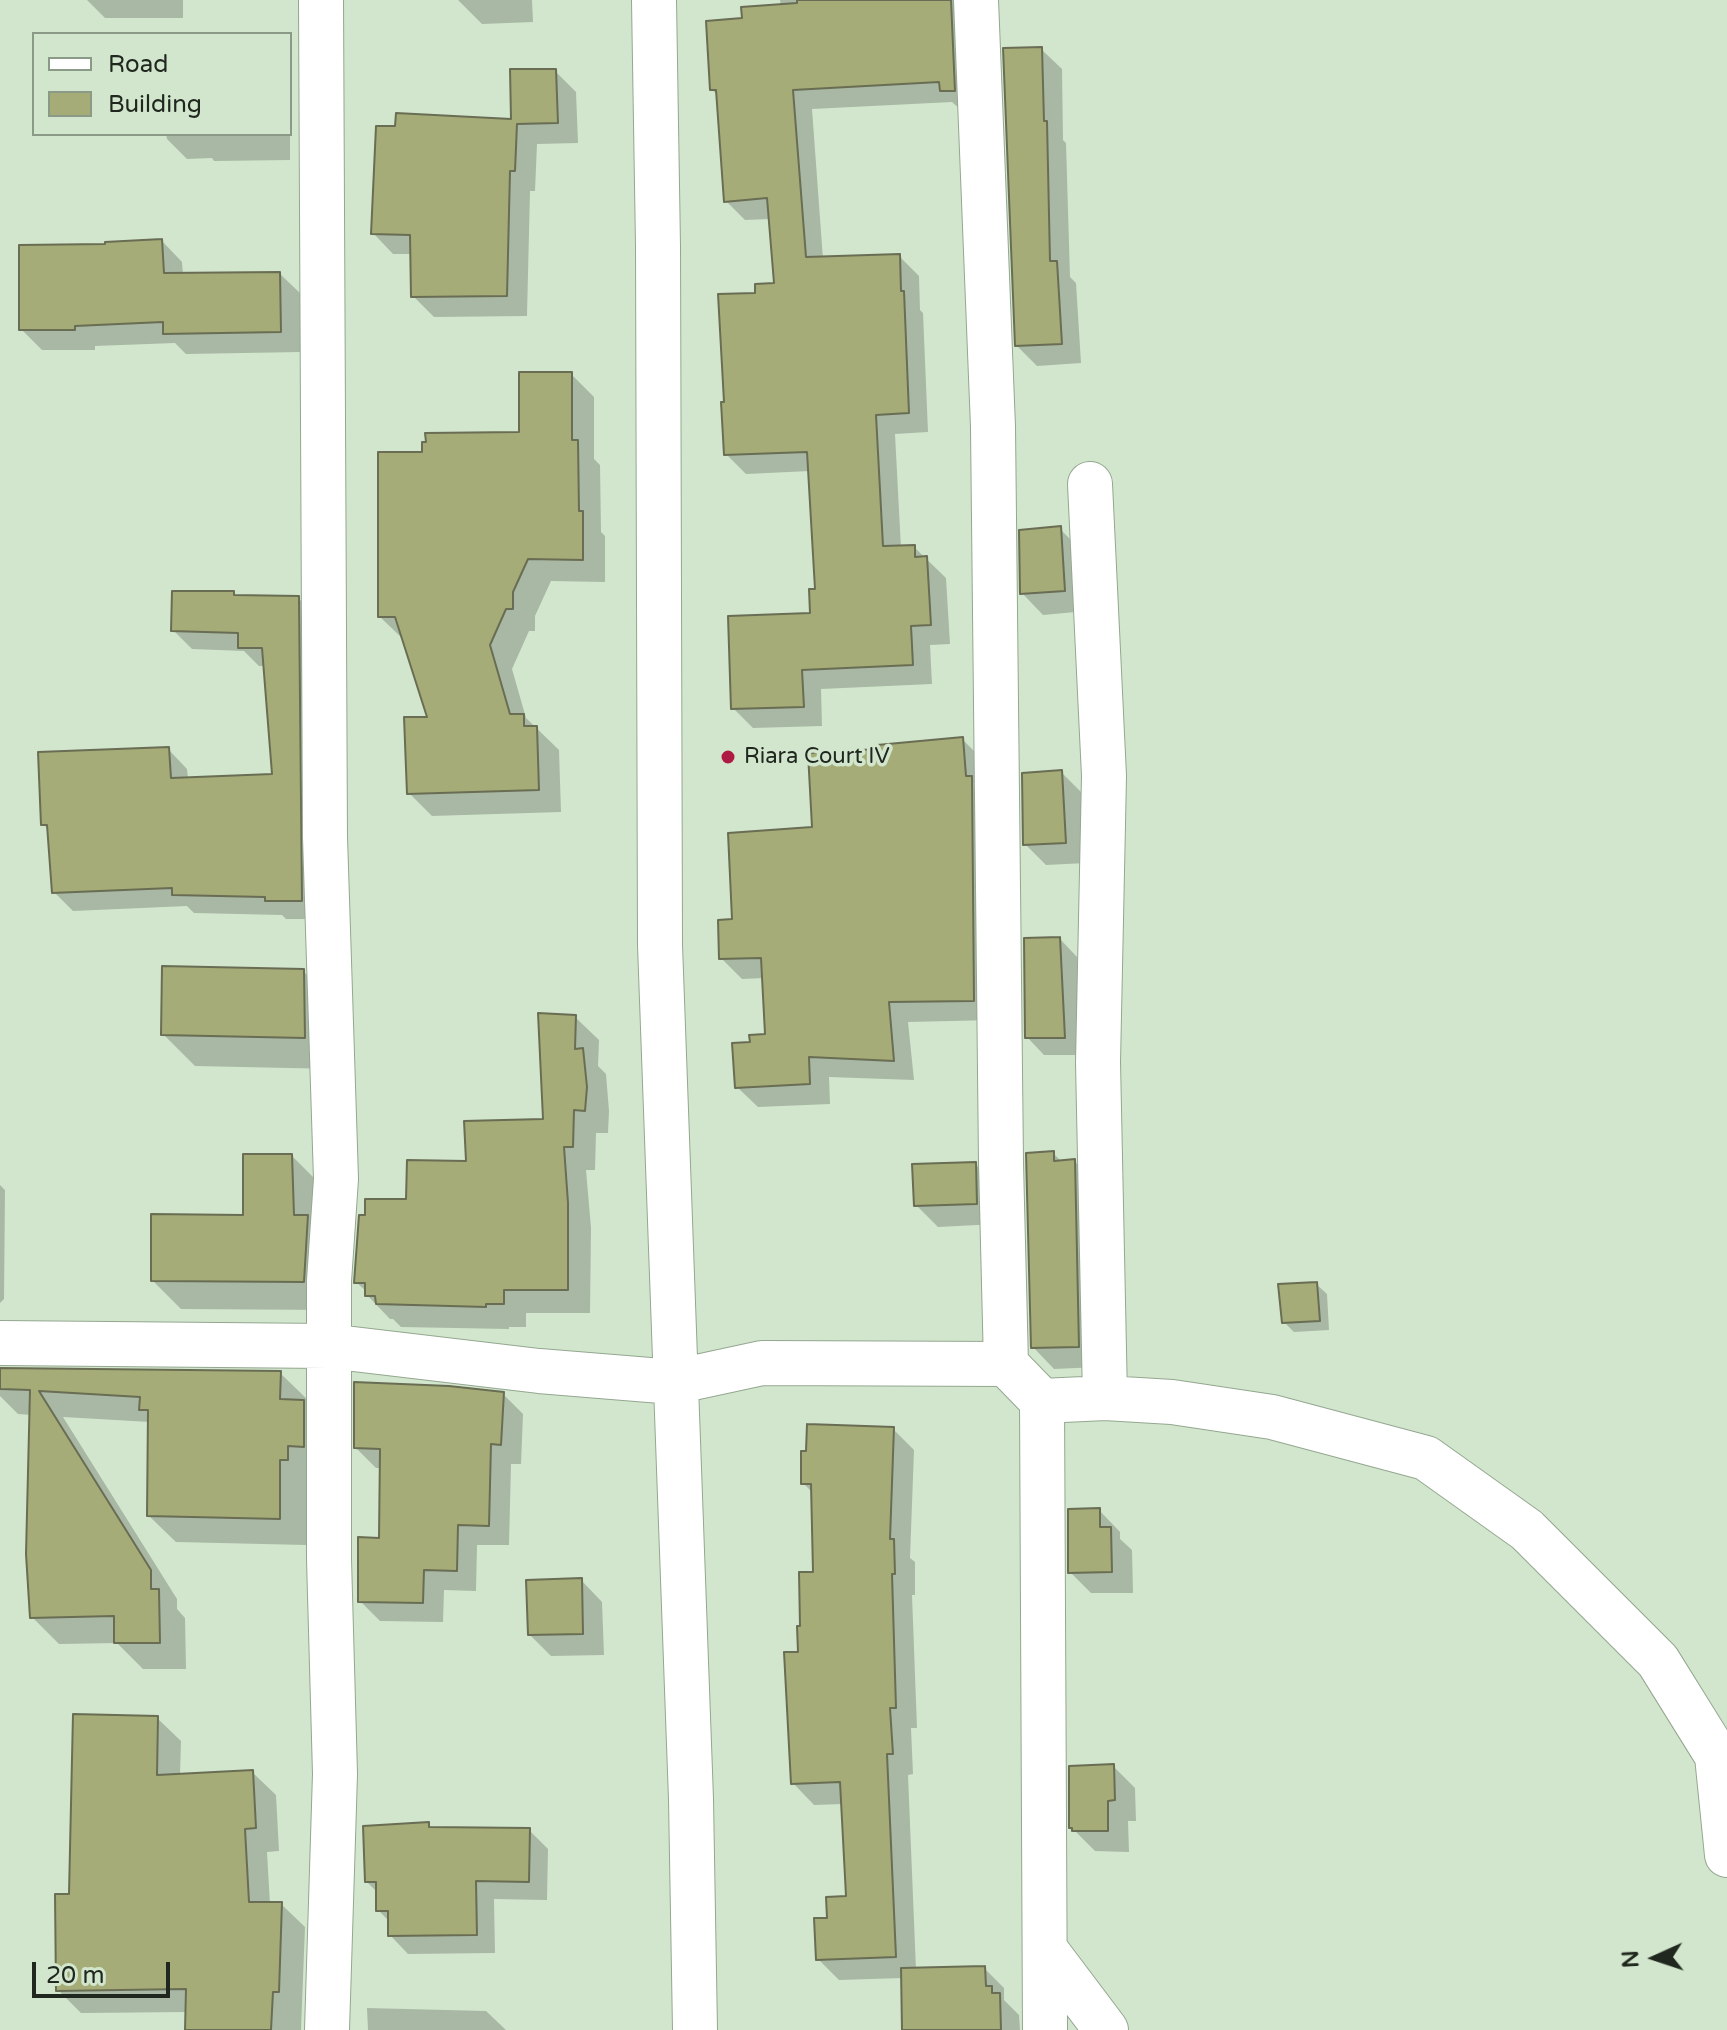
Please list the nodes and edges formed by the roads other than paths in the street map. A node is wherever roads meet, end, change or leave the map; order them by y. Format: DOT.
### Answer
graph roads {
  1 [pos="321,0"];
  2 [pos="654,0"];
  3 [pos="976,0"];
  4 [pos="1090,484"];
  5 [pos="0,1343"];
  6 [pos="328,1346"];
  7 [pos="1006,1364"];
  8 [pos="674,1382"];
  9 [pos="1105,1398"];
  10 [pos="1042,1401"];
  11 [pos="1722,1764"];
  12 [pos="1727,1855"];
  13 [pos="1045,1949"];
  14 [pos="327,2030"];
  15 [pos="695,2030"];
  16 [pos="1045,2030"];
  17 [pos="1106,2030"];
  1 -- 6 [label="street"];
  2 -- 8 [label="street"];
  3 -- 7 [label="street"];
  4 -- 9 [label="street"];
  5 -- 6 [label="street"];
  6 -- 8 [label="street"];
  6 -- 14 [label="street"];
  7 -- 8 [label="street"];
  7 -- 10 [label="street"];
  8 -- 15 [label="street"];
  9 -- 10 [label="street"];
  9 -- 11 [label="street"];
  10 -- 13 [label="street"];
  11 -- 12 [label="street"];
  13 -- 16 [label="street"];
  13 -- 17 [label="street"];
}
